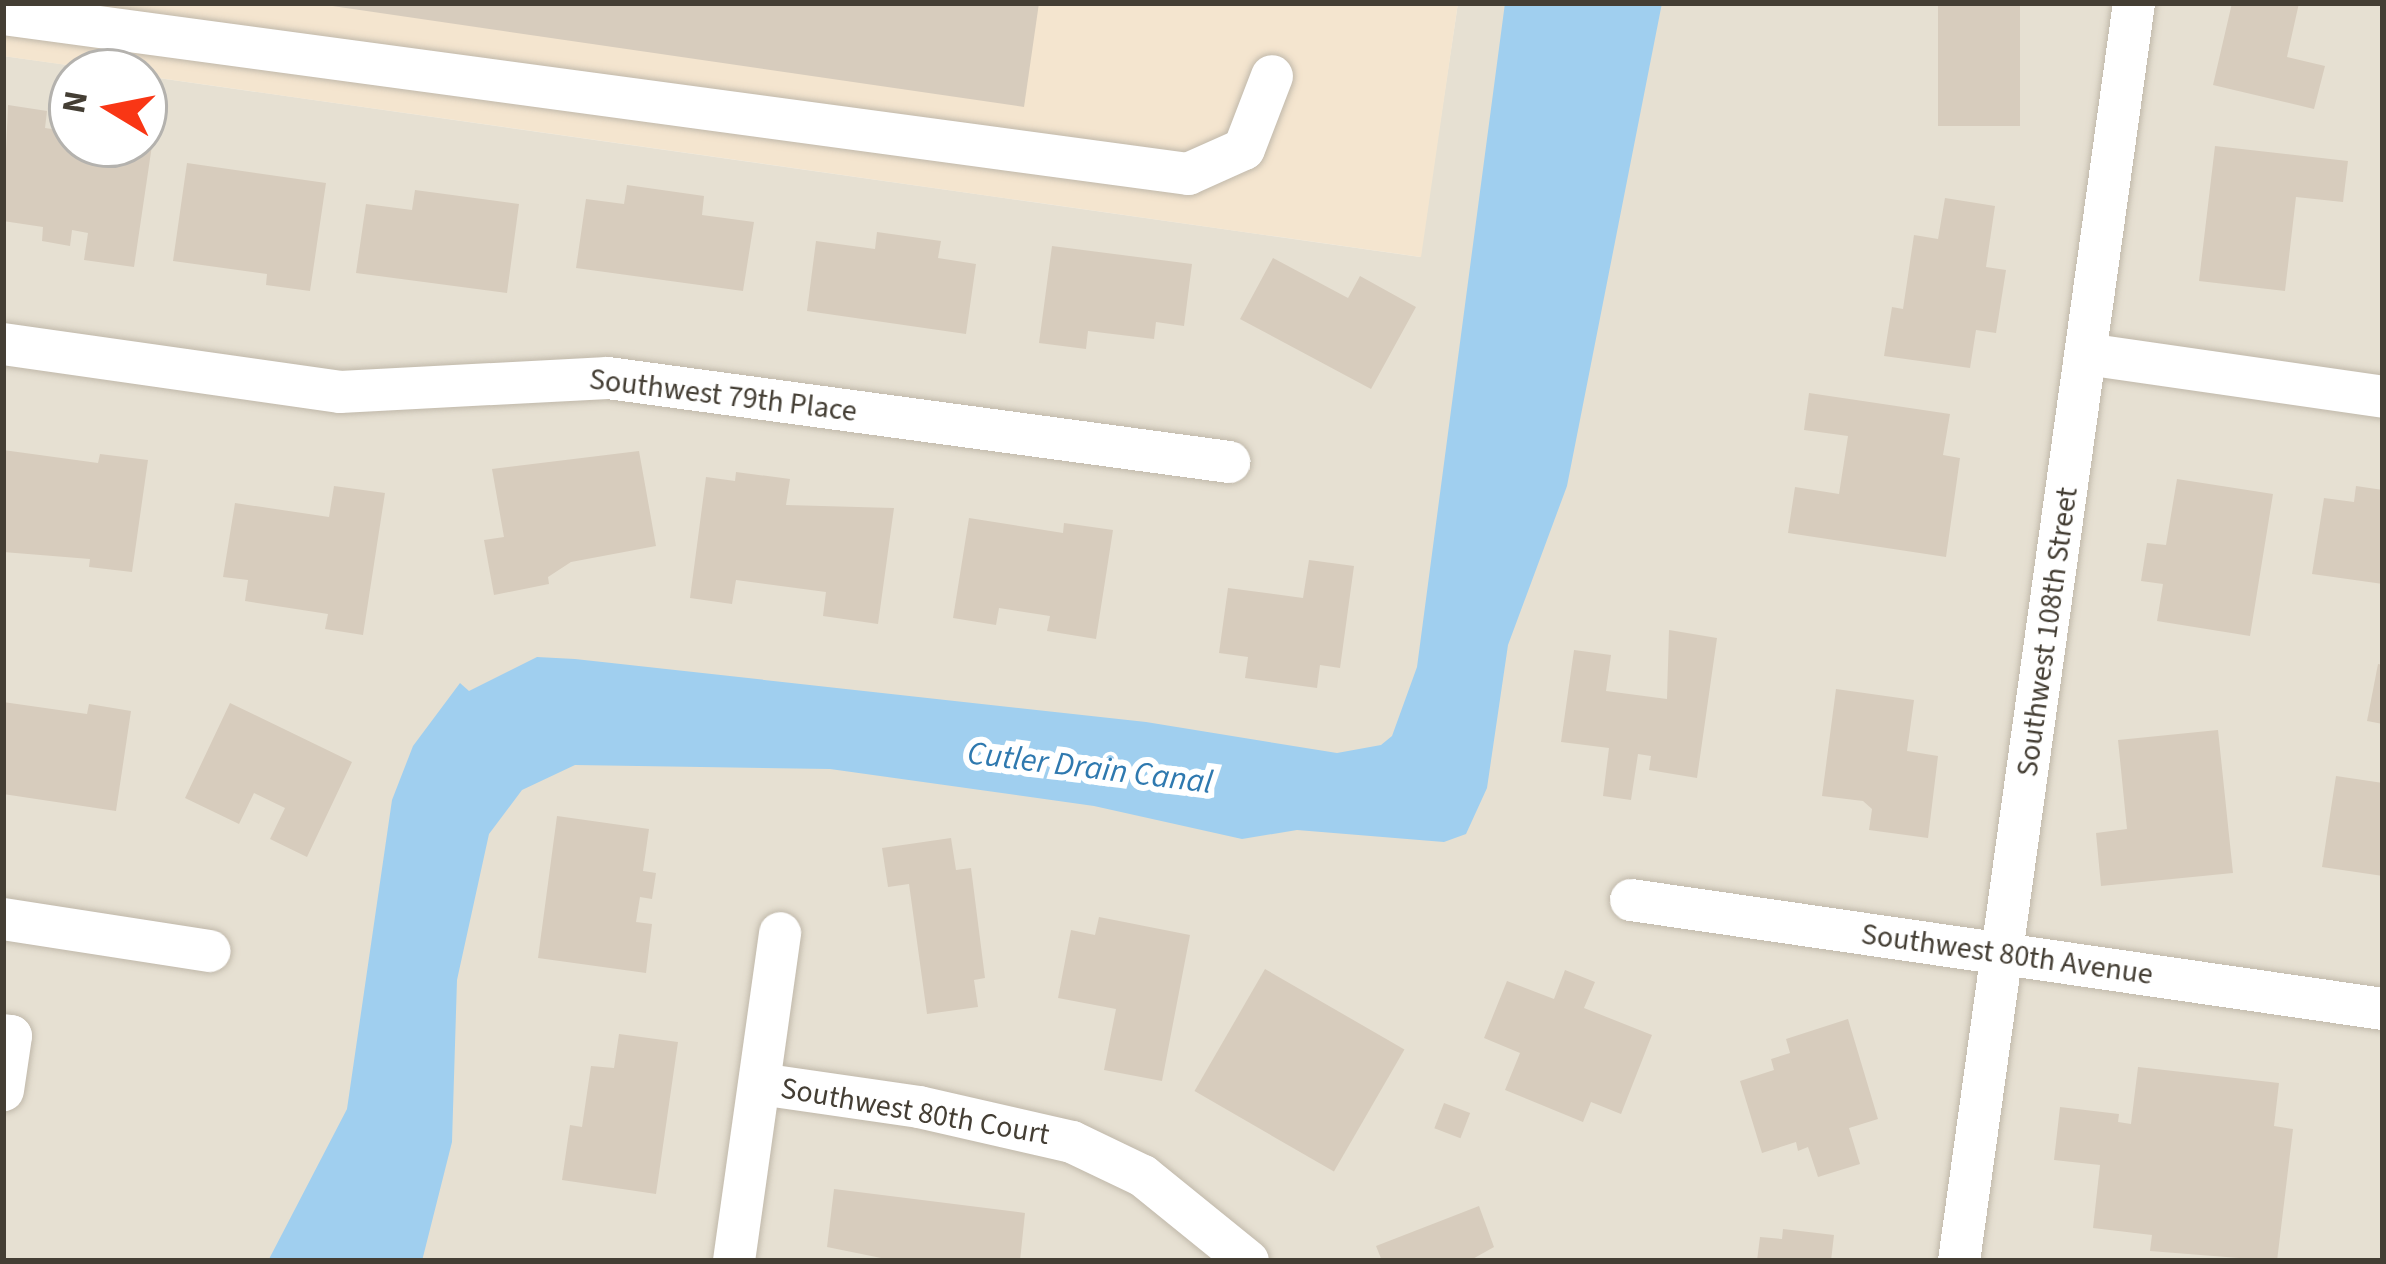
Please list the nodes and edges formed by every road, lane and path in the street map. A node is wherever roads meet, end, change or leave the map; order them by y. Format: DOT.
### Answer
graph roads {
  1 [pos="2134,3"];
  2 [pos="3,14"];
  3 [pos="1272,76"];
  4 [pos="3,344"];
  5 [pos="2086,354"];
  6 [pos="2383,397"];
  7 [pos="1229,462"];
  8 [pos="1630,900"];
  9 [pos="3,920"];
  10 [pos="779,933"];
  11 [pos="210,951"];
  12 [pos="2004,954"];
  13 [pos="2383,1009"];
  14 [pos="3,1034"];
  15 [pos="760,1084"];
  16 [pos="3,1090"];
  17 [pos="734,1261"];
  18 [pos="1247,1261"];
  19 [pos="1959,1261"];
  1 -- 5 [label="street, Southwest 108th Street"];
  2 -- 3 [label="street"];
  4 -- 7 [label="street, Southwest 79th Place"];
  5 -- 6 [label="street"];
  5 -- 12 [label="street, Southwest 108th Street"];
  8 -- 12 [label="street, Southwest 80th Avenue"];
  9 -- 11 [label="street"];
  10 -- 15 [label="street"];
  12 -- 13 [label="street, Southwest 80th Avenue"];
  12 -- 19 [label="street, Southwest 108th Street"];
  14 -- 16 [label="street"];
  15 -- 17 [label="street"];
  15 -- 18 [label="street, Southwest 80th Court"];
}
